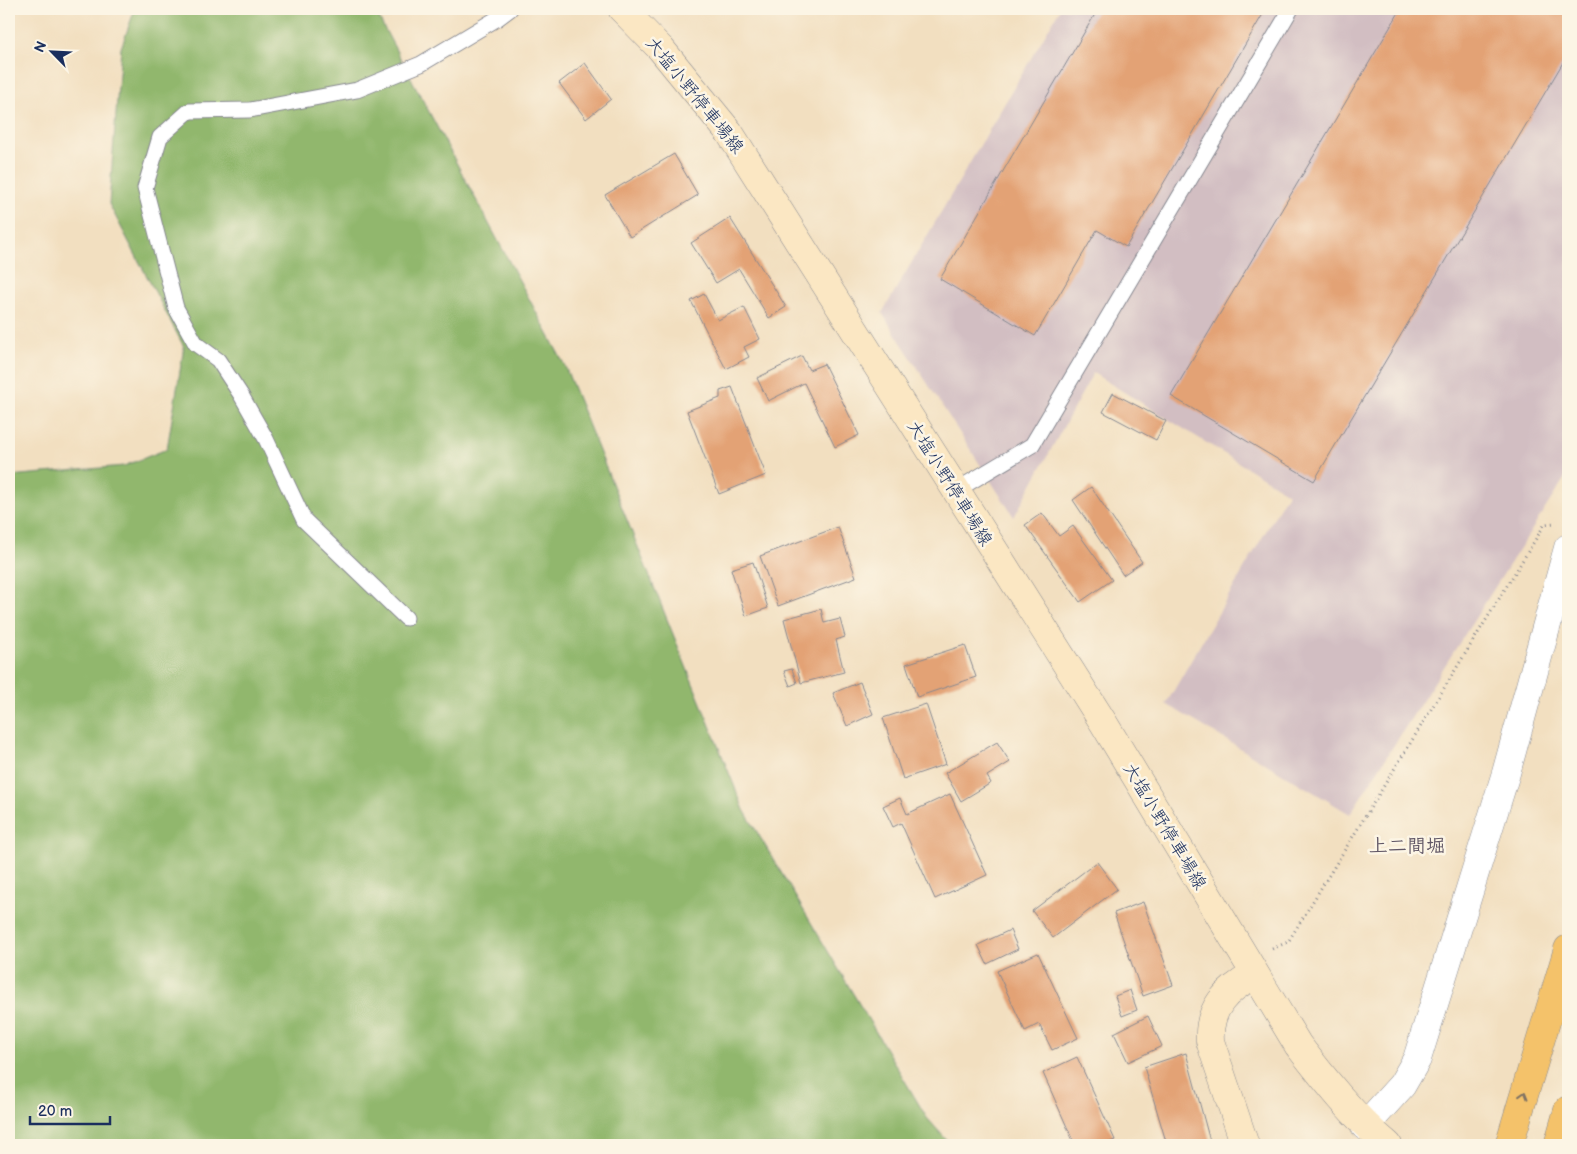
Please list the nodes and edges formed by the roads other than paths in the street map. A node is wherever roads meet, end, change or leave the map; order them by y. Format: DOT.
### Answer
graph roads {
  1 [pos="510,9"];
  2 [pos="622,9"];
  3 [pos="1291,9"];
  4 [pos="956,491"];
  5 [pos="1568,548"];
  6 [pos="406,618"];
  7 [pos="1568,950"];
  8 [pos="1250,968"];
  9 [pos="1568,1110"];
  10 [pos="1365,1126"];
  11 [pos="1509,1144"];
  12 [pos="1244,1145"];
  13 [pos="1388,1145"];
  14 [pos="1558,1145"];
  1 -- 6 [label="lane"];
  2 -- 4 [label="main road, 大塩小野停車場線"];
  3 -- 4 [label="lane"];
  4 -- 8 [label="main road, 大塩小野停車場線"];
  5 -- 10 [label="street"];
  11 -- 7 [label="highway, one-way"];
  8 -- 10 [label="main road, 大塩小野停車場線"];
  8 -- 12 [label="main road"];
  9 -- 14 [label="highway"];
  10 -- 13 [label="main road, 大塩小野停車場線"];
}
